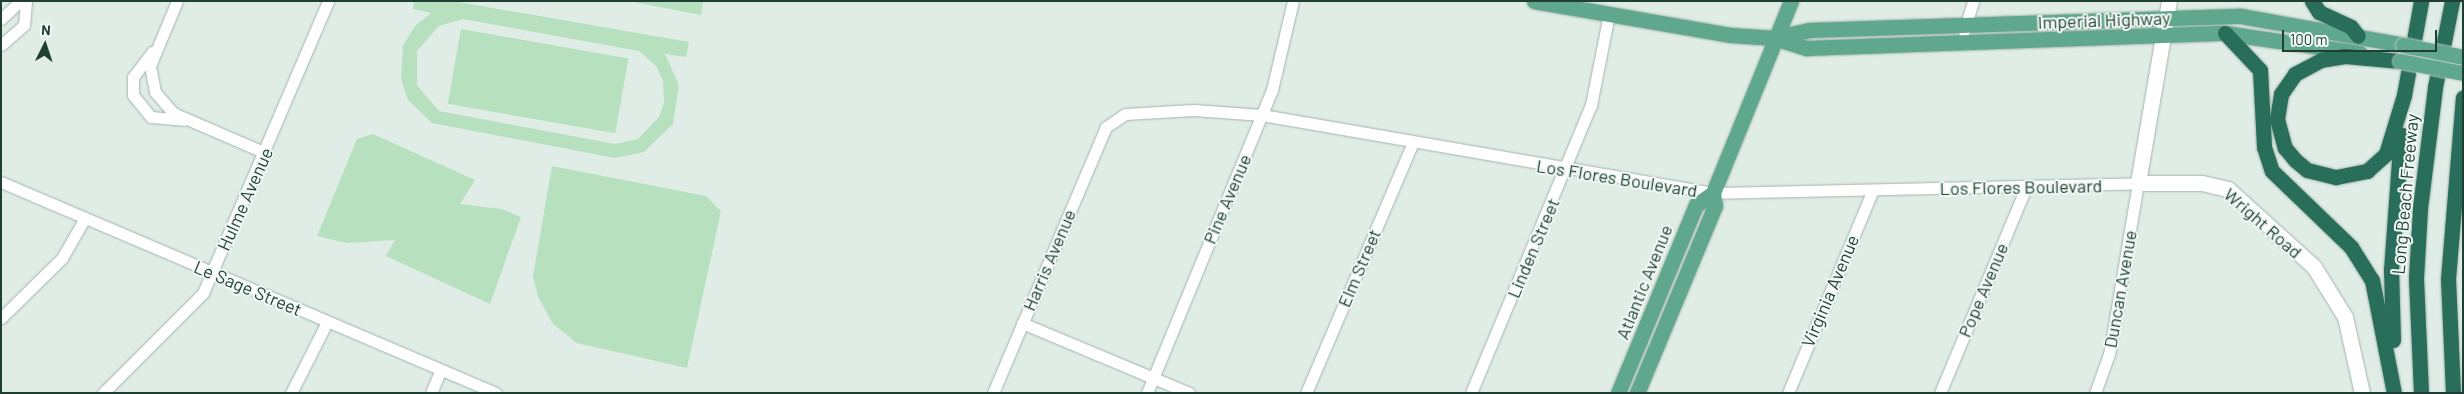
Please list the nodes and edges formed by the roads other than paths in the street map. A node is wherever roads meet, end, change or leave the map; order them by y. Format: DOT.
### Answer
graph roads {
  1 [pos="20,1"];
  2 [pos="26,1"];
  3 [pos="177,1"];
  4 [pos="328,1"];
  5 [pos="1293,1"];
  6 [pos="1534,1"];
  7 [pos="1791,1"];
  8 [pos="1973,1"];
  9 [pos="2312,1"];
  10 [pos="2421,1"];
  11 [pos="2426,1"];
  12 [pos="2452,1"];
  13 [pos="2168,9"];
  14 [pos="1609,14"];
  15 [pos="1,19"];
  16 [pos="2419,22"];
  17 [pos="1966,24"];
  18 [pos="2225,33"];
  19 [pos="2165,36"];
  20 [pos="2358,36"];
  21 [pos="1775,38"];
  22 [pos="3,44"];
  23 [pos="1962,44"];
  24 [pos="154,51"];
  25 [pos="2463,57"];
  26 [pos="2400,60"];
  27 [pos="2463,73"];
  28 [pos="2404,95"];
  29 [pos="2463,98"];
  30 [pos="1262,115"];
  31 [pos="186,120"];
  32 [pos="1106,128"];
  33 [pos="1412,144"];
  34 [pos="266,153"];
  35 [pos="1566,170"];
  36 [pos="1,182"];
  37 [pos="2138,183"];
  38 [pos="2026,187"];
  39 [pos="1873,190"];
  40 [pos="1713,193"];
  41 [pos="85,218"];
  42 [pos="212,273"];
  43 [pos="1,318"];
  44 [pos="327,322"];
  45 [pos="1022,323"];
  46 [pos="441,370"];
  47 [pos="1153,378"];
  48 [pos="103,393"];
  49 [pos="291,393"];
  50 [pos="431,393"];
  51 [pos="496,393"];
  52 [pos="993,393"];
  53 [pos="1147,393"];
  54 [pos="1189,393"];
  55 [pos="1306,393"];
  56 [pos="1471,393"];
  57 [pos="1618,393"];
  58 [pos="1637,393"];
  59 [pos="1788,393"];
  60 [pos="1940,393"];
  61 [pos="2095,393"];
  62 [pos="2362,393"];
  63 [pos="2394,393"];
  64 [pos="2421,393"];
  65 [pos="2453,393"];
  1 -- 15 [label="street"];
  2 -- 22 [label="street"];
  3 -- 24 [label="street"];
  4 -- 34 [label="street, Hulme Avenue"];
  5 -- 30 [label="street, Pine Avenue"];
  6 -- 14 [label="main road, Imperial Highway"];
  7 -- 21 [label="main road, Atlantic Avenue"];
  8 -- 17 [label="street"];
  9 -- 20 [label="highway"];
  10 -- 16 [label="highway"];
  11 -- 16 [label="highway"];
  12 -- 64 [label="highway, Long Beach Freeway"];
  13 -- 17 [label="main road, Imperial Highway"];
  13 -- 19 [label="street"];
  13 -- 20 [label="main road, Imperial Highway"];
  14 -- 21 [label="main road, Imperial Highway"];
  14 -- 35 [label="street, Linden Street"];
  16 -- 28 [label="highway"];
  17 -- 21 [label="main road, Imperial Highway"];
  17 -- 23 [label="street"];
  18 -- 19 [label="main road, Imperial Highway"];
  18 -- 26 [label="main road, Imperial Highway"];
  18 -- 63 [label="highway"];
  19 -- 23 [label="main road, Imperial Highway"];
  19 -- 37 [label="street"];
  20 -- 25 [label="main road, Imperial Highway, bridge"];
  21 -- 23 [label="main road, Imperial Highway"];
  21 -- 40 [label="main road, Atlantic Avenue"];
  24 -- 31 [label="street"];
  24 -- 31 [label="street"];
  26 -- 27 [label="main road, Imperial Highway, bridge"];
  26 -- 28 [label="highway"];
  28 -- 63 [label="highway"];
  29 -- 65 [label="highway"];
  30 -- 32 [label="street, Los Flores Boulevard"];
  30 -- 33 [label="street, Los Flores Boulevard"];
  30 -- 47 [label="street, Pine Avenue"];
  31 -- 34 [label="street"];
  32 -- 45 [label="street, Harris Avenue"];
  33 -- 35 [label="street, Los Flores Boulevard"];
  33 -- 55 [label="street, Elm Street"];
  34 -- 42 [label="street, Hulme Avenue"];
  35 -- 40 [label="street, Los Flores Boulevard"];
  35 -- 56 [label="street, Linden Street"];
  36 -- 41 [label="street, Le Sage Street"];
  37 -- 38 [label="street, Los Flores Boulevard"];
  37 -- 61 [label="street, Duncan Avenue"];
  37 -- 62 [label="street, Wright Road"];
  38 -- 39 [label="street, Los Flores Boulevard"];
  38 -- 60 [label="street, Pope Avenue"];
  39 -- 40 [label="street, Los Flores Boulevard"];
  39 -- 59 [label="street, Virginia Avenue"];
  40 -- 57 [label="main road, Atlantic Avenue"];
  40 -- 58 [label="main road, Atlantic Avenue"];
  41 -- 42 [label="street, Le Sage Street"];
  41 -- 43 [label="street"];
  42 -- 44 [label="street, Le Sage Street"];
  42 -- 48 [label="street, Hulme Avenue"];
  44 -- 46 [label="street, Le Sage Street"];
  44 -- 49 [label="street"];
  45 -- 47 [label="street"];
  45 -- 52 [label="street, Harris Avenue"];
  46 -- 50 [label="street"];
  46 -- 51 [label="street, Le Sage Street"];
  47 -- 53 [label="street, Pine Avenue"];
  47 -- 54 [label="street"];
}
